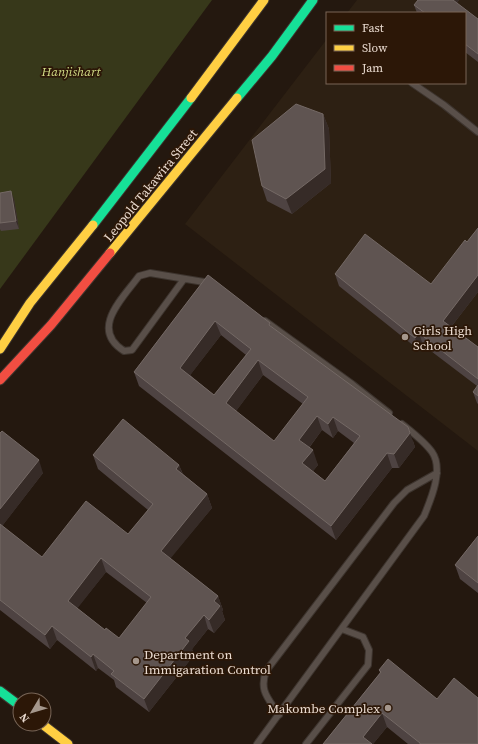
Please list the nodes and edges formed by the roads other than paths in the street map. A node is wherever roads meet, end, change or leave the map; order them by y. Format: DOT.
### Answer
graph roads {
  1 [pos="264,0"];
  2 [pos="312,0"];
  3 [pos="413,84"];
  4 [pos="478,132"];
  5 [pos="184,279"];
  6 [pos="214,284"];
  7 [pos="258,316"];
  8 [pos="0,349"];
  9 [pos="0,380"];
  10 [pos="437,474"];
  11 [pos="342,628"];
  12 [pos="0,691"];
  13 [pos="12,700"];
  14 [pos="279,715"];
  15 [pos="52,732"];
  16 [pos="68,744"];
  17 [pos="257,744"];
  18 [pos="306,744"];
  1 -- 8 [label="main road, Leopold Takawira Street"];
  2 -- 9 [label="main road, Leopold Takawira Street"];
  3 -- 4 [label="lane"];
  5 -- 5 [label="lane"];
  5 -- 6 [label="lane"];
  7 -- 10 [label="lane"];
  10 -- 11 [label="lane"];
  10 -- 14 [label="lane"];
  11 -- 14 [label="lane"];
  11 -- 18 [label="lane"];
  12 -- 13 [label="main road"];
  14 -- 17 [label="lane"];
  15 -- 16 [label="main road"];
}
